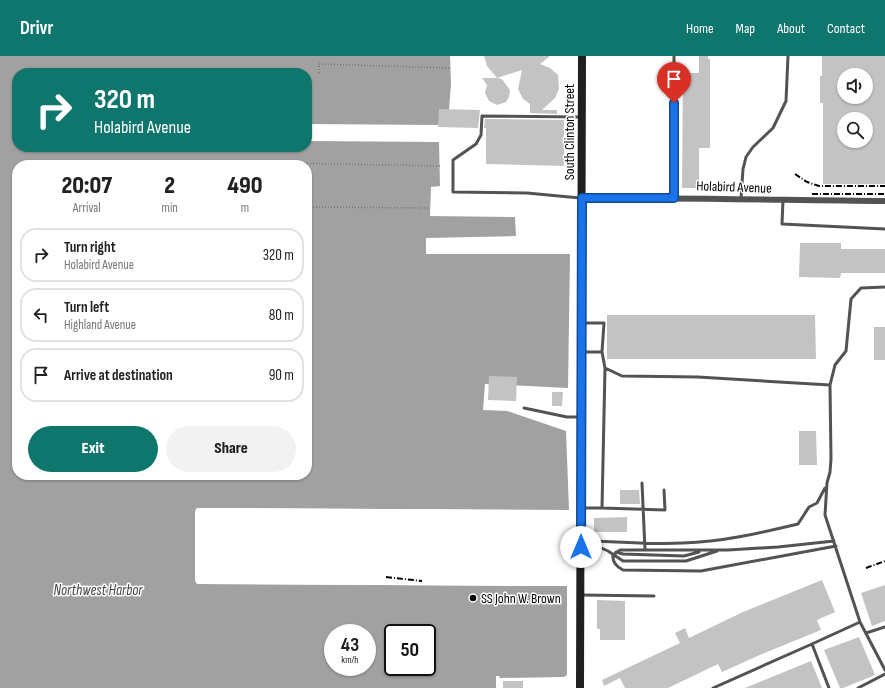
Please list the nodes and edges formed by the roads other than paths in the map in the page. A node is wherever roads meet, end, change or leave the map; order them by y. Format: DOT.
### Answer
graph roads {
  1 [pos="582,56"];
  2 [pos="674,56"];
  3 [pos="788,56"];
  4 [pos="582,117"];
  5 [pos="582,198"];
  6 [pos="674,198"];
  7 [pos="741,199"];
  8 [pos="783,200"];
  9 [pos="885,201"];
  10 [pos="885,228"];
  11 [pos="885,287"];
  12 [pos="581,323"];
  13 [pos="581,352"];
  14 [pos="602,352"];
  15 [pos="605,368"];
  16 [pos="830,385"];
  17 [pos="524,408"];
  18 [pos="581,416"];
  19 [pos="642,483"];
  20 [pos="827,483"];
  21 [pos="664,490"];
  22 [pos="581,508"];
  23 [pos="602,508"];
  24 [pos="644,509"];
  25 [pos="834,541"];
  26 [pos="581,543"];
  27 [pos="645,543"];
  28 [pos="836,546"];
  29 [pos="645,550"];
  30 [pos="705,550"];
  31 [pos="722,550"];
  32 [pos="616,552"];
  33 [pos="613,555"];
  34 [pos="581,595"];
  35 [pos="654,596"];
  36 [pos="860,622"];
  37 [pos="885,627"];
  38 [pos="866,633"];
  39 [pos="812,644"];
  40 [pos="885,670"];
  41 [pos="885,674"];
  42 [pos="580,688"];
  43 [pos="713,688"];
  44 [pos="829,688"];
  45 [pos="858,688"];
  1 -- 4 [label="main road, South Clinton Street"];
  2 -- 6 [label="lane"];
  3 -- 7 [label="lane"];
  4 -- 5 [label="main road, South Clinton Street"];
  4 -- 5 [label="lane"];
  5 -- 6 [label="street, Holabird Avenue"];
  5 -- 12 [label="main road, South Clinton Street"];
  6 -- 7 [label="street, Holabird Avenue"];
  7 -- 8 [label="street, Holabird Avenue"];
  8 -- 9 [label="street, Holabird Avenue"];
  8 -- 10 [label="lane"];
  11 -- 16 [label="lane"];
  12 -- 13 [label="main road, South Clinton Street"];
  12 -- 14 [label="lane"];
  13 -- 14 [label="lane"];
  13 -- 18 [label="main road, South Clinton Street"];
  14 -- 15 [label="lane"];
  15 -- 16 [label="lane"];
  15 -- 23 [label="lane"];
  16 -- 20 [label="lane"];
  17 -- 18 [label="lane"];
  18 -- 22 [label="main road, South Clinton Street"];
  19 -- 24 [label="lane"];
  20 -- 25 [label="lane"];
  20 -- 27 [label="lane"];
  21 -- 24 [label="lane"];
  22 -- 23 [label="lane"];
  22 -- 26 [label="main road, South Clinton Street"];
  23 -- 24 [label="lane"];
  24 -- 27 [label="lane"];
  25 -- 28 [label="lane"];
  25 -- 31 [label="lane"];
  26 -- 27 [label="lane"];
  26 -- 33 [label="lane"];
  26 -- 34 [label="main road, South Clinton Street"];
  27 -- 29 [label="lane"];
  28 -- 33 [label="lane"];
  28 -- 36 [label="lane"];
  29 -- 30 [label="lane"];
  29 -- 32 [label="lane"];
  30 -- 31 [label="lane"];
  30 -- 32 [label="lane"];
  31 -- 33 [label="lane"];
  32 -- 33 [label="lane"];
  34 -- 35 [label="lane"];
  34 -- 42 [label="main road, South Clinton Street"];
  36 -- 38 [label="lane"];
  36 -- 39 [label="lane"];
  37 -- 38 [label="lane"];
  38 -- 40 [label="lane"];
  39 -- 43 [label="lane"];
  39 -- 44 [label="lane"];
  41 -- 45 [label="lane"];
}
